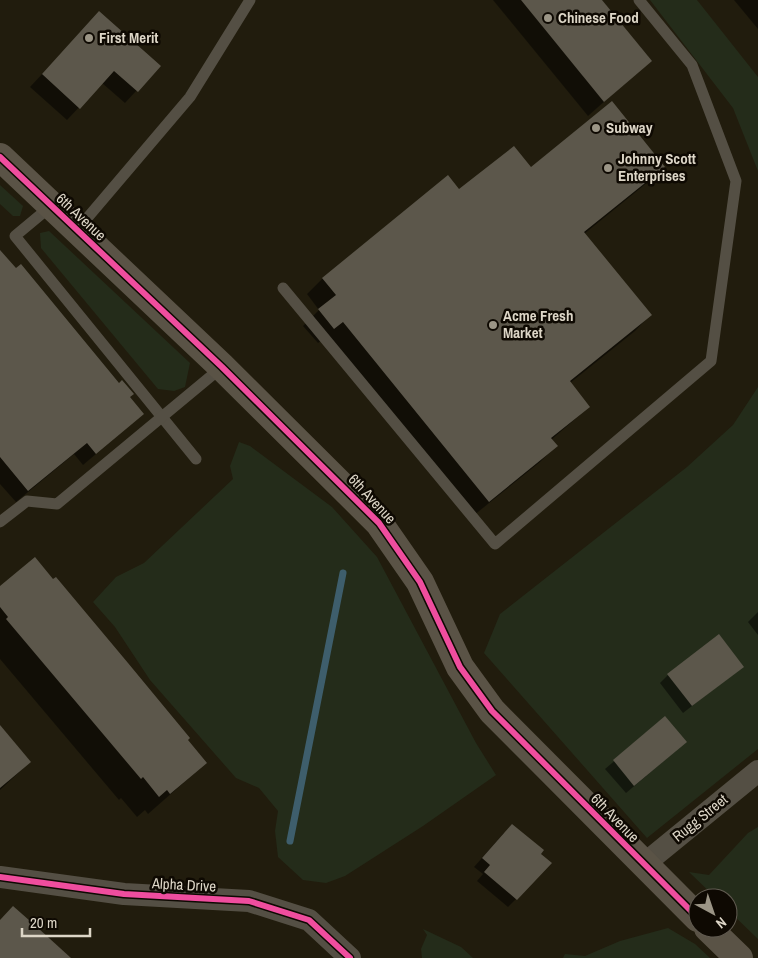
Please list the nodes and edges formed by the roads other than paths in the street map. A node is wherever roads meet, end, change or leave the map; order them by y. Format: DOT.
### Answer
graph roads {
  1 [pos="250,0"];
  2 [pos="639,0"];
  3 [pos="0,157"];
  4 [pos="51,206"];
  5 [pos="77,230"];
  6 [pos="284,288"];
  7 [pos="222,367"];
  8 [pos="162,417"];
  9 [pos="196,458"];
  10 [pos="0,522"];
  11 [pos="758,771"];
  12 [pos="643,865"];
  13 [pos="0,877"];
  14 [pos="688,908"];
  15 [pos="718,938"];
  16 [pos="350,958"];
  17 [pos="739,958"];
  1 -- 5 [label="lane"];
  2 -- 6 [label="lane"];
  3 -- 4 [label="street, 6th Avenue"];
  4 -- 5 [label="street, 6th Avenue"];
  4 -- 8 [label="lane"];
  5 -- 7 [label="street, 6th Avenue"];
  7 -- 8 [label="lane"];
  7 -- 12 [label="street, 6th Avenue"];
  8 -- 9 [label="lane"];
  8 -- 10 [label="lane"];
  11 -- 12 [label="street, Rugg Street"];
  12 -- 14 [label="street, 6th Avenue"];
  13 -- 16 [label="street, Alpha Drive"];
  15 -- 17 [label="street"];
}
